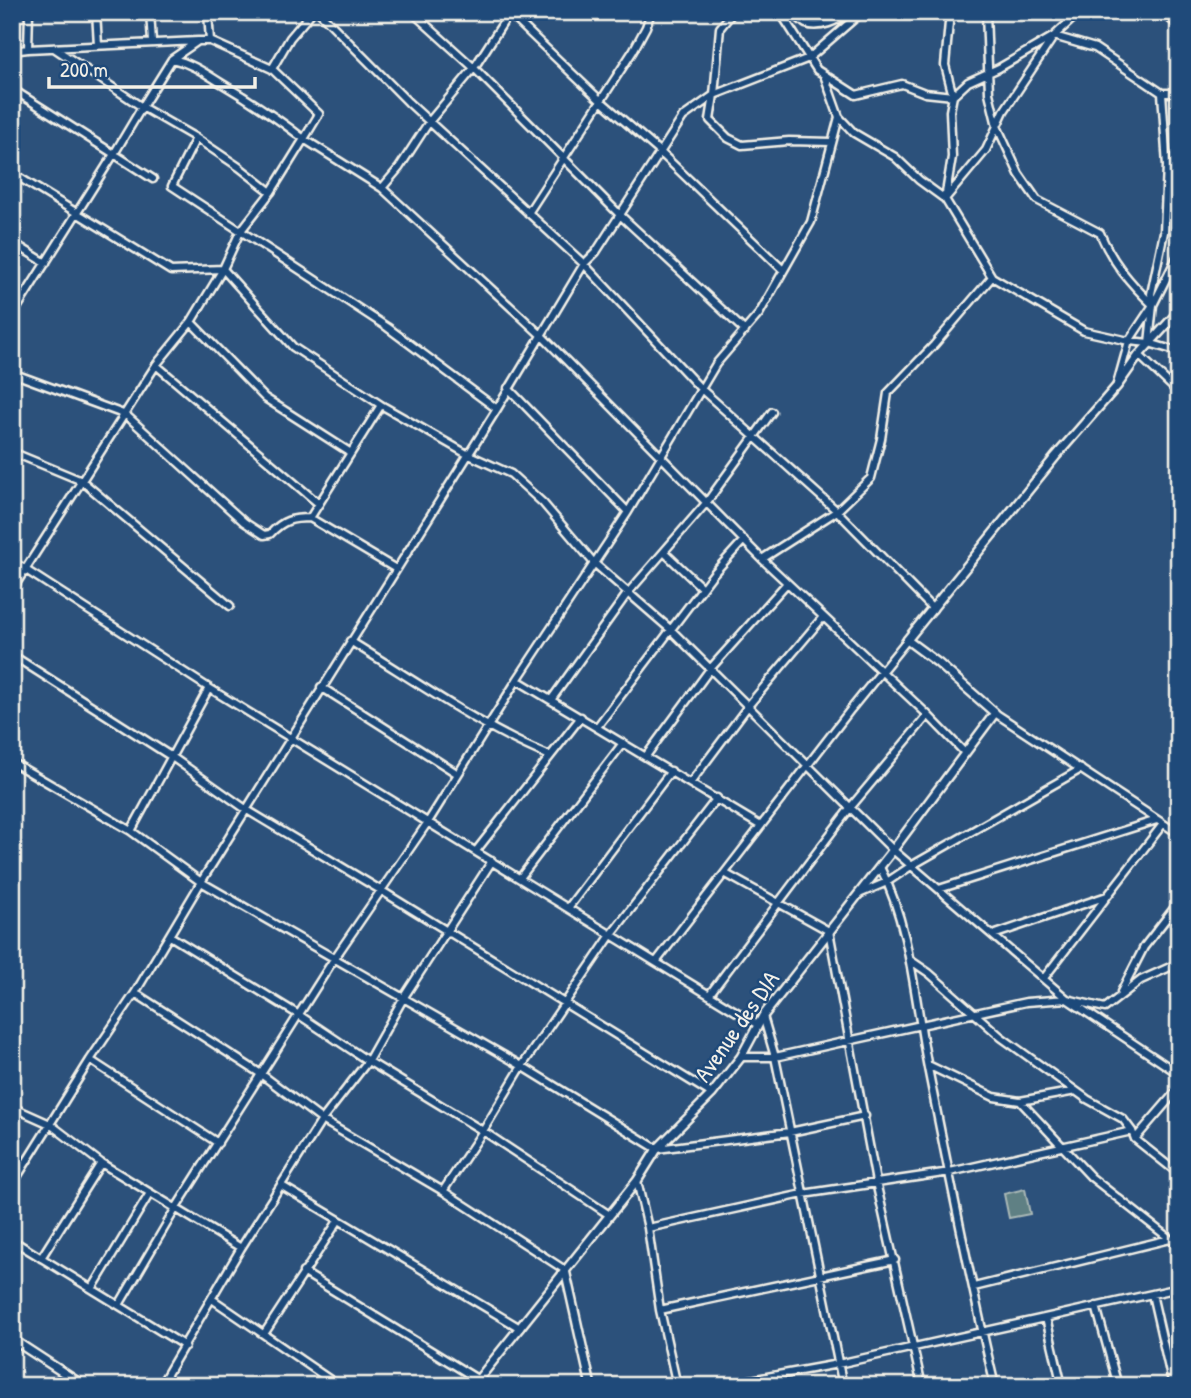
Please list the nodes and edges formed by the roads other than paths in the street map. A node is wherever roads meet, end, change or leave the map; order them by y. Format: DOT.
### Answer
graph roads {
  1 [pos="29,12"];
  2 [pos="96,12"];
  3 [pos="150,12"];
  4 [pos="208,12"];
  5 [pos="312,12"];
  6 [pos="319,12"];
  7 [pos="412,12"];
  8 [pos="651,12"];
  9 [pos="733,12"];
  10 [pos="780,12"];
  11 [pos="793,12"];
  12 [pos="848,12"];
  13 [pos="862,12"];
  14 [pos="950,12"];
  15 [pos="986,12"];
  16 [pos="1080,12"];
  17 [pos="1160,12"];
  18 [pos="509,13"];
  19 [pos="1179,25"];
  20 [pos="1054,36"];
  21 [pos="198,41"];
  22 [pos="211,41"];
  23 [pos="152,42"];
  24 [pos="98,45"];
  25 [pos="54,48"];
  26 [pos="28,49"];
  27 [pos="12,51"];
  28 [pos="809,58"];
  29 [pos="172,59"];
  30 [pos="474,68"];
  31 [pos="272,69"];
  32 [pos="990,72"];
  33 [pos="824,75"];
  34 [pos="12,89"];
  35 [pos="1162,93"];
  36 [pos="1179,93"];
  37 [pos="714,95"];
  38 [pos="953,96"];
  39 [pos="601,101"];
  40 [pos="142,107"];
  41 [pos="839,117"];
  42 [pos="429,122"];
  43 [pos="997,126"];
  44 [pos="196,138"];
  45 [pos="304,139"];
  46 [pos="832,142"];
  47 [pos="660,152"];
  48 [pos="114,154"];
  49 [pos="564,158"];
  50 [pos="12,173"];
  51 [pos="153,179"];
  52 [pos="382,188"];
  53 [pos="271,192"];
  54 [pos="945,199"];
  55 [pos="78,213"];
  56 [pos="528,213"];
  57 [pos="620,215"];
  58 [pos="240,232"];
  59 [pos="12,242"];
  60 [pos="1179,253"];
  61 [pos="46,263"];
  62 [pos="584,264"];
  63 [pos="223,269"];
  64 [pos="783,270"];
  65 [pos="992,277"];
  66 [pos="1153,305"];
  67 [pos="1179,311"];
  68 [pos="13,313"];
  69 [pos="191,321"];
  70 [pos="745,331"];
  71 [pos="541,335"];
  72 [pos="1129,341"];
  73 [pos="1149,343"];
  74 [pos="1179,352"];
  75 [pos="1139,355"];
  76 [pos="156,365"];
  77 [pos="12,373"];
  78 [pos="1117,386"];
  79 [pos="508,388"];
  80 [pos="700,388"];
  81 [pos="1179,393"];
  82 [pos="381,405"];
  83 [pos="497,409"];
  84 [pos="772,412"];
  85 [pos="126,415"];
  86 [pos="755,436"];
  87 [pos="12,452"];
  88 [pos="351,453"];
  89 [pos="467,454"];
  90 [pos="662,456"];
  91 [pos="82,481"];
  92 [pos="707,502"];
  93 [pos="319,504"];
  94 [pos="837,511"];
  95 [pos="628,512"];
  96 [pos="310,518"];
  97 [pos="744,540"];
  98 [pos="665,553"];
  99 [pos="762,559"];
  100 [pos="12,561"];
  101 [pos="594,563"];
  102 [pos="25,569"];
  103 [pos="396,569"];
  104 [pos="788,583"];
  105 [pos="702,588"];
  106 [pos="12,590"];
  107 [pos="627,594"];
  108 [pos="230,606"];
  109 [pos="933,609"];
  110 [pos="823,617"];
  111 [pos="670,629"];
  112 [pos="907,640"];
  113 [pos="350,641"];
  114 [pos="12,655"];
  115 [pos="710,669"];
  116 [pos="881,671"];
  117 [pos="517,680"];
  118 [pos="321,687"];
  119 [pos="209,688"];
  120 [pos="551,700"];
  121 [pos="748,706"];
  122 [pos="995,713"];
  123 [pos="928,715"];
  124 [pos="581,717"];
  125 [pos="489,725"];
  126 [pos="597,727"];
  127 [pos="291,738"];
  128 [pos="624,743"];
  129 [pos="965,754"];
  130 [pos="550,756"];
  131 [pos="646,756"];
  132 [pos="172,758"];
  133 [pos="12,762"];
  134 [pos="808,766"];
  135 [pos="1081,769"];
  136 [pos="671,771"];
  137 [pos="458,774"];
  138 [pos="691,782"];
  139 [pos="717,798"];
  140 [pos="850,808"];
  141 [pos="247,810"];
  142 [pos="428,822"];
  143 [pos="1161,822"];
  144 [pos="761,826"];
  145 [pos="131,831"];
  146 [pos="1179,834"];
  147 [pos="893,850"];
  148 [pos="476,851"];
  149 [pos="492,861"];
  150 [pos="911,866"];
  151 [pos="880,867"];
  152 [pos="726,874"];
  153 [pos="520,878"];
  154 [pos="201,882"];
  155 [pos="887,882"];
  156 [pos="939,889"];
  157 [pos="382,891"];
  158 [pos="859,894"];
  159 [pos="1108,895"];
  160 [pos="779,902"];
  161 [pos="1179,902"];
  162 [pos="568,908"];
  163 [pos="448,931"];
  164 [pos="830,931"];
  165 [pos="611,934"];
  166 [pos="993,935"];
  167 [pos="170,936"];
  168 [pos="334,959"];
  169 [pos="910,960"];
  170 [pos="656,962"];
  171 [pos="1179,963"];
  172 [pos="1044,978"];
  173 [pos="135,993"];
  174 [pos="709,995"];
  175 [pos="404,998"];
  176 [pos="1067,999"];
  177 [pos="566,1003"];
  178 [pos="1105,1008"];
  179 [pos="975,1012"];
  180 [pos="299,1015"];
  181 [pos="763,1016"];
  182 [pos="758,1025"];
  183 [pos="922,1026"];
  184 [pos="850,1041"];
  185 [pos="775,1057"];
  186 [pos="741,1058"];
  187 [pos="90,1060"];
  188 [pos="368,1062"];
  189 [pos="928,1065"];
  190 [pos="522,1066"];
  191 [pos="261,1074"];
  192 [pos="1179,1074"];
  193 [pos="1179,1088"];
  194 [pos="1076,1091"];
  195 [pos="712,1094"];
  196 [pos="1020,1101"];
  197 [pos="12,1107"];
  198 [pos="864,1116"];
  199 [pos="323,1120"];
  200 [pos="50,1124"];
  201 [pos="483,1131"];
  202 [pos="1132,1131"];
  203 [pos="790,1132"];
  204 [pos="1135,1139"];
  205 [pos="218,1143"];
  206 [pos="1065,1146"];
  207 [pos="657,1149"];
  208 [pos="102,1163"];
  209 [pos="950,1172"];
  210 [pos="1179,1174"];
  211 [pos="637,1181"];
  212 [pos="876,1182"];
  213 [pos="12,1185"];
  214 [pos="282,1186"];
  215 [pos="443,1191"];
  216 [pos="150,1192"];
  217 [pos="803,1194"];
  218 [pos="176,1208"];
  219 [pos="608,1214"];
  220 [pos="338,1221"];
  221 [pos="648,1228"];
  222 [pos="1170,1239"];
  223 [pos="12,1240"];
  224 [pos="1179,1246"];
  225 [pos="242,1248"];
  226 [pos="41,1258"];
  227 [pos="895,1260"];
  228 [pos="565,1270"];
  229 [pos="303,1272"];
  230 [pos="820,1275"];
  231 [pos="974,1287"];
  232 [pos="1179,1288"];
  233 [pos="92,1289"];
  234 [pos="1152,1294"];
  235 [pos="212,1299"];
  236 [pos="119,1305"];
  237 [pos="1096,1307"];
  238 [pos="660,1310"];
  239 [pos="1046,1318"];
  240 [pos="520,1328"];
  241 [pos="983,1332"];
  242 [pos="264,1334"];
  243 [pos="12,1339"];
  244 [pos="16,1346"];
  245 [pos="186,1346"];
  246 [pos="914,1348"];
  247 [pos="838,1364"];
  248 [pos="476,1384"];
  249 [pos="84,1386"];
  250 [pos="160,1386"];
  251 [pos="338,1386"];
  252 [pos="591,1386"];
  253 [pos="677,1386"];
  254 [pos="718,1386"];
  255 [pos="843,1386"];
  256 [pos="922,1386"];
  257 [pos="995,1386"];
  258 [pos="1062,1386"];
  259 [pos="1118,1386"];
  260 [pos="1173,1386"];
  1 -- 26 [label="street"];
  2 -- 24 [label="street"];
  3 -- 23 [label="street"];
  4 -- 22 [label="street"];
  5 -- 31 [label="street"];
  6 -- 42 [label="street"];
  7 -- 30 [label="street"];
  8 -- 39 [label="street"];
  9 -- 37 [label="street"];
  10 -- 28 [label="street"];
  11 -- 12 [label="street"];
  13 -- 28 [label="street"];
  14 -- 38 [label="street"];
  15 -- 32 [label="street"];
  16 -- 20 [label="street"];
  17 -- 19 [label="street"];
  18 -- 30 [label="street"];
  18 -- 39 [label="street"];
  20 -- 32 [label="street"];
  20 -- 35 [label="street"];
  20 -- 43 [label="street"];
  21 -- 22 [label="street"];
  21 -- 23 [label="street"];
  21 -- 29 [label="street"];
  22 -- 31 [label="street"];
  23 -- 24 [label="street"];
  24 -- 25 [label="street"];
  25 -- 26 [label="street"];
  25 -- 40 [label="street"];
  26 -- 27 [label="street"];
  28 -- 33 [label="street"];
  28 -- 37 [label="street"];
  29 -- 40 [label="street"];
  29 -- 45 [label="street"];
  30 -- 42 [label="street"];
  30 -- 49 [label="street"];
  31 -- 45 [label="street"];
  32 -- 38 [label="street"];
  32 -- 43 [label="street"];
  33 -- 38 [label="street"];
  33 -- 41 [label="street"];
  34 -- 48 [label="street"];
  35 -- 36 [label="street"];
  35 -- 66 [label="street"];
  37 -- 46 [label="street"];
  37 -- 47 [label="street"];
  38 -- 54 [label="street"];
  39 -- 47 [label="street"];
  39 -- 49 [label="street"];
  40 -- 44 [label="street"];
  40 -- 48 [label="street"];
  41 -- 46 [label="street"];
  41 -- 54 [label="street"];
  42 -- 52 [label="street"];
  42 -- 56 [label="street"];
  43 -- 54 [label="street"];
  43 -- 66 [label="street"];
  44 -- 53 [label="street"];
  44 -- 58 [label="street"];
  45 -- 52 [label="street"];
  45 -- 53 [label="street"];
  46 -- 64 [label="street"];
  47 -- 57 [label="street"];
  47 -- 64 [label="street"];
  48 -- 51 [label="street"];
  48 -- 55 [label="street"];
  49 -- 56 [label="street"];
  49 -- 57 [label="street"];
  50 -- 55 [label="street"];
  52 -- 71 [label="street"];
  53 -- 58 [label="street"];
  54 -- 65 [label="street"];
  55 -- 61 [label="street"];
  55 -- 63 [label="street"];
  56 -- 62 [label="street"];
  57 -- 62 [label="street"];
  57 -- 70 [label="street"];
  58 -- 63 [label="street"];
  58 -- 83 [label="street"];
  59 -- 61 [label="street"];
  60 -- 66 [label="street"];
  61 -- 68 [label="street"];
  62 -- 71 [label="street"];
  62 -- 80 [label="street"];
  63 -- 69 [label="street"];
  63 -- 82 [label="street"];
  64 -- 70 [label="street"];
  65 -- 72 [label="street"];
  65 -- 94 [label="street"];
  66 -- 72 [label="street"];
  66 -- 73 [label="street"];
  67 -- 73 [label="street"];
  69 -- 76 [label="street"];
  69 -- 88 [label="street"];
  70 -- 80 [label="street"];
  71 -- 79 [label="street"];
  71 -- 90 [label="street"];
  72 -- 73 [label="street"];
  72 -- 78 [label="street"];
  73 -- 74 [label="street"];
  73 -- 75 [label="street"];
  75 -- 78 [label="street"];
  75 -- 81 [label="street"];
  76 -- 85 [label="street"];
  76 -- 93 [label="street"];
  77 -- 85 [label="street"];
  78 -- 109 [label="street"];
  79 -- 83 [label="street"];
  79 -- 95 [label="street"];
  80 -- 86 [label="street"];
  80 -- 90 [label="street"];
  82 -- 88 [label="street"];
  82 -- 89 [label="street"];
  83 -- 89 [label="street"];
  84 -- 86 [label="street"];
  85 -- 91 [label="street"];
  85 -- 96 [label="street"];
  86 -- 92 [label="street"];
  86 -- 94 [label="street"];
  87 -- 91 [label="street"];
  88 -- 93 [label="street"];
  89 -- 101 [label="street"];
  89 -- 103 [label="street"];
  90 -- 92 [label="street"];
  90 -- 95 [label="street"];
  91 -- 102 [label="street"];
  91 -- 108 [label="street"];
  92 -- 97 [label="street"];
  92 -- 98 [label="street"];
  93 -- 96 [label="street"];
  94 -- 99 [label="street"];
  94 -- 109 [label="street"];
  95 -- 101 [label="street"];
  96 -- 103 [label="street"];
  97 -- 99 [label="street"];
  97 -- 105 [label="street"];
  98 -- 105 [label="street"];
  98 -- 107 [label="street"];
  99 -- 104 [label="street"];
  100 -- 102 [label="street"];
  101 -- 107 [label="street"];
  101 -- 117 [label="street"];
  102 -- 106 [label="street"];
  102 -- 119 [label="street"];
  103 -- 113 [label="street"];
  104 -- 110 [label="street"];
  104 -- 115 [label="street"];
  105 -- 111 [label="street"];
  107 -- 111 [label="street"];
  107 -- 120 [label="street"];
  109 -- 112 [label="street"];
  110 -- 116 [label="street"];
  110 -- 121 [label="street"];
  111 -- 115 [label="street"];
  111 -- 126 [label="street"];
  112 -- 116 [label="street"];
  112 -- 122 [label="street"];
  113 -- 118 [label="street"];
  113 -- 125 [label="street"];
  114 -- 132 [label="street"];
  115 -- 121 [label="street"];
  115 -- 131 [label="street"];
  116 -- 123 [label="street"];
  116 -- 134 [label="street"];
  117 -- 120 [label="street"];
  117 -- 125 [label="street"];
  118 -- 127 [label="street"];
  118 -- 137 [label="street"];
  119 -- 127 [label="street"];
  119 -- 132 [label="street"];
  120 -- 124 [label="street"];
  121 -- 134 [label="street"];
  121 -- 138 [label="street"];
  122 -- 129 [label="street, Avenue des DIA"];
  122 -- 135 [label="street"];
  123 -- 129 [label="street"];
  123 -- 140 [label="street"];
  124 -- 126 [label="street"];
  124 -- 130 [label="street"];
  125 -- 130 [label="street"];
  125 -- 137 [label="street"];
  126 -- 128 [label="street"];
  127 -- 141 [label="street"];
  127 -- 142 [label="street"];
  128 -- 131 [label="street"];
  128 -- 153 [label="street"];
  129 -- 147 [label="street, Avenue des DIA"];
  130 -- 148 [label="street"];
  131 -- 136 [label="street"];
  132 -- 141 [label="street"];
  132 -- 145 [label="street"];
  133 -- 145 [label="street"];
  134 -- 140 [label="street"];
  134 -- 144 [label="street"];
  135 -- 143 [label="street"];
  135 -- 150 [label="street"];
  136 -- 138 [label="street"];
  136 -- 162 [label="street"];
  137 -- 142 [label="street"];
  138 -- 139 [label="street"];
  139 -- 144 [label="street"];
  139 -- 165 [label="street"];
  140 -- 147 [label="street"];
  140 -- 160 [label="street"];
  141 -- 154 [label="street"];
  141 -- 157 [label="street"];
  142 -- 148 [label="street"];
  142 -- 157 [label="street"];
  143 -- 146 [label="street"];
  143 -- 156 [label="street"];
  143 -- 159 [label="street"];
  144 -- 152 [label="street"];
  145 -- 154 [label="street"];
  147 -- 150 [label="street"];
  147 -- 151 [label="street, Avenue des DIA"];
  148 -- 149 [label="street"];
  149 -- 153 [label="street"];
  149 -- 163 [label="street"];
  150 -- 155 [label="street"];
  150 -- 156 [label="street"];
  151 -- 155 [label="street"];
  151 -- 158 [label="street, Avenue des DIA"];
  152 -- 160 [label="street"];
  152 -- 170 [label="street"];
  153 -- 162 [label="street"];
  154 -- 167 [label="street"];
  154 -- 168 [label="street"];
  155 -- 158 [label="street"];
  155 -- 169 [label="street"];
  156 -- 166 [label="street"];
  157 -- 163 [label="street"];
  157 -- 168 [label="street"];
  158 -- 164 [label="street, Avenue des DIA"];
  159 -- 166 [label="street"];
  159 -- 172 [label="street"];
  160 -- 164 [label="street"];
  160 -- 174 [label="street"];
  161 -- 178 [label="street"];
  162 -- 165 [label="street"];
  163 -- 175 [label="street"];
  163 -- 177 [label="street"];
  164 -- 181 [label="street, Avenue des DIA"];
  164 -- 184 [label="street"];
  165 -- 170 [label="street"];
  165 -- 177 [label="street"];
  166 -- 172 [label="street"];
  167 -- 173 [label="street"];
  167 -- 180 [label="street"];
  168 -- 175 [label="street"];
  168 -- 180 [label="street"];
  169 -- 179 [label="street"];
  169 -- 183 [label="street"];
  170 -- 174 [label="street"];
  171 -- 178 [label="street"];
  172 -- 176 [label="street"];
  173 -- 187 [label="street"];
  173 -- 191 [label="street"];
  174 -- 182 [label="street"];
  175 -- 188 [label="street"];
  175 -- 190 [label="street"];
  176 -- 178 [label="street"];
  176 -- 179 [label="street"];
  176 -- 192 [label="street"];
  177 -- 190 [label="street"];
  177 -- 195 [label="street"];
  179 -- 183 [label="street"];
  179 -- 194 [label="street"];
  180 -- 188 [label="street"];
  180 -- 191 [label="street"];
  181 -- 182 [label="street, Avenue des DIA"];
  181 -- 185 [label="street"];
  182 -- 186 [label="street, Avenue des DIA"];
  183 -- 184 [label="street"];
  183 -- 189 [label="street"];
  184 -- 185 [label="street"];
  184 -- 198 [label="street"];
  185 -- 186 [label="street"];
  185 -- 203 [label="street"];
  186 -- 195 [label="street, Avenue des DIA"];
  187 -- 200 [label="street"];
  187 -- 205 [label="street"];
  188 -- 199 [label="street"];
  188 -- 201 [label="street"];
  189 -- 196 [label="street"];
  189 -- 209 [label="street"];
  190 -- 201 [label="street"];
  190 -- 207 [label="street"];
  191 -- 199 [label="street"];
  191 -- 205 [label="street"];
  193 -- 204 [label="street"];
  194 -- 196 [label="street"];
  194 -- 202 [label="street"];
  195 -- 207 [label="street, Avenue des DIA"];
  196 -- 206 [label="street"];
  197 -- 200 [label="street"];
  198 -- 203 [label="street"];
  198 -- 212 [label="street"];
  199 -- 214 [label="street"];
  199 -- 215 [label="street"];
  200 -- 208 [label="street"];
  200 -- 213 [label="street"];
  201 -- 215 [label="street"];
  201 -- 219 [label="street"];
  202 -- 204 [label="street"];
  202 -- 206 [label="street"];
  203 -- 207 [label="street"];
  203 -- 217 [label="street"];
  204 -- 210 [label="street"];
  205 -- 218 [label="street"];
  206 -- 209 [label="street"];
  206 -- 222 [label="street"];
  207 -- 211 [label="street, Avenue des DIA"];
  208 -- 216 [label="street"];
  208 -- 226 [label="street"];
  209 -- 212 [label="street"];
  209 -- 231 [label="street"];
  211 -- 219 [label="street, Avenue des DIA"];
  211 -- 221 [label="street"];
  212 -- 217 [label="street"];
  212 -- 227 [label="street"];
  214 -- 220 [label="street"];
  214 -- 225 [label="street"];
  215 -- 228 [label="street"];
  216 -- 218 [label="street"];
  216 -- 233 [label="street"];
  217 -- 221 [label="street"];
  217 -- 230 [label="street"];
  218 -- 225 [label="street"];
  218 -- 236 [label="street"];
  219 -- 228 [label="street, Avenue des DIA"];
  220 -- 229 [label="street"];
  220 -- 240 [label="street"];
  221 -- 238 [label="street"];
  222 -- 224 [label="street"];
  222 -- 231 [label="street"];
  223 -- 226 [label="street"];
  225 -- 235 [label="street"];
  226 -- 233 [label="street"];
  227 -- 230 [label="street"];
  227 -- 246 [label="street"];
  228 -- 240 [label="street, Avenue des DIA"];
  228 -- 252 [label="street"];
  229 -- 242 [label="street"];
  229 -- 248 [label="street"];
  230 -- 238 [label="street"];
  230 -- 247 [label="street"];
  231 -- 241 [label="street"];
  232 -- 234 [label="street"];
  233 -- 236 [label="street"];
  234 -- 237 [label="street"];
  234 -- 260 [label="street"];
  235 -- 242 [label="street"];
  235 -- 245 [label="street"];
  236 -- 245 [label="street"];
  237 -- 239 [label="street"];
  237 -- 259 [label="street"];
  238 -- 253 [label="street"];
  239 -- 241 [label="street"];
  239 -- 258 [label="street"];
  240 -- 248 [label="street, Avenue des DIA"];
  241 -- 246 [label="street"];
  241 -- 257 [label="street"];
  242 -- 251 [label="street"];
  243 -- 244 [label="street"];
  244 -- 249 [label="street"];
  245 -- 250 [label="street"];
  246 -- 247 [label="street"];
  246 -- 256 [label="street"];
  247 -- 254 [label="street"];
  247 -- 255 [label="street"];
}
